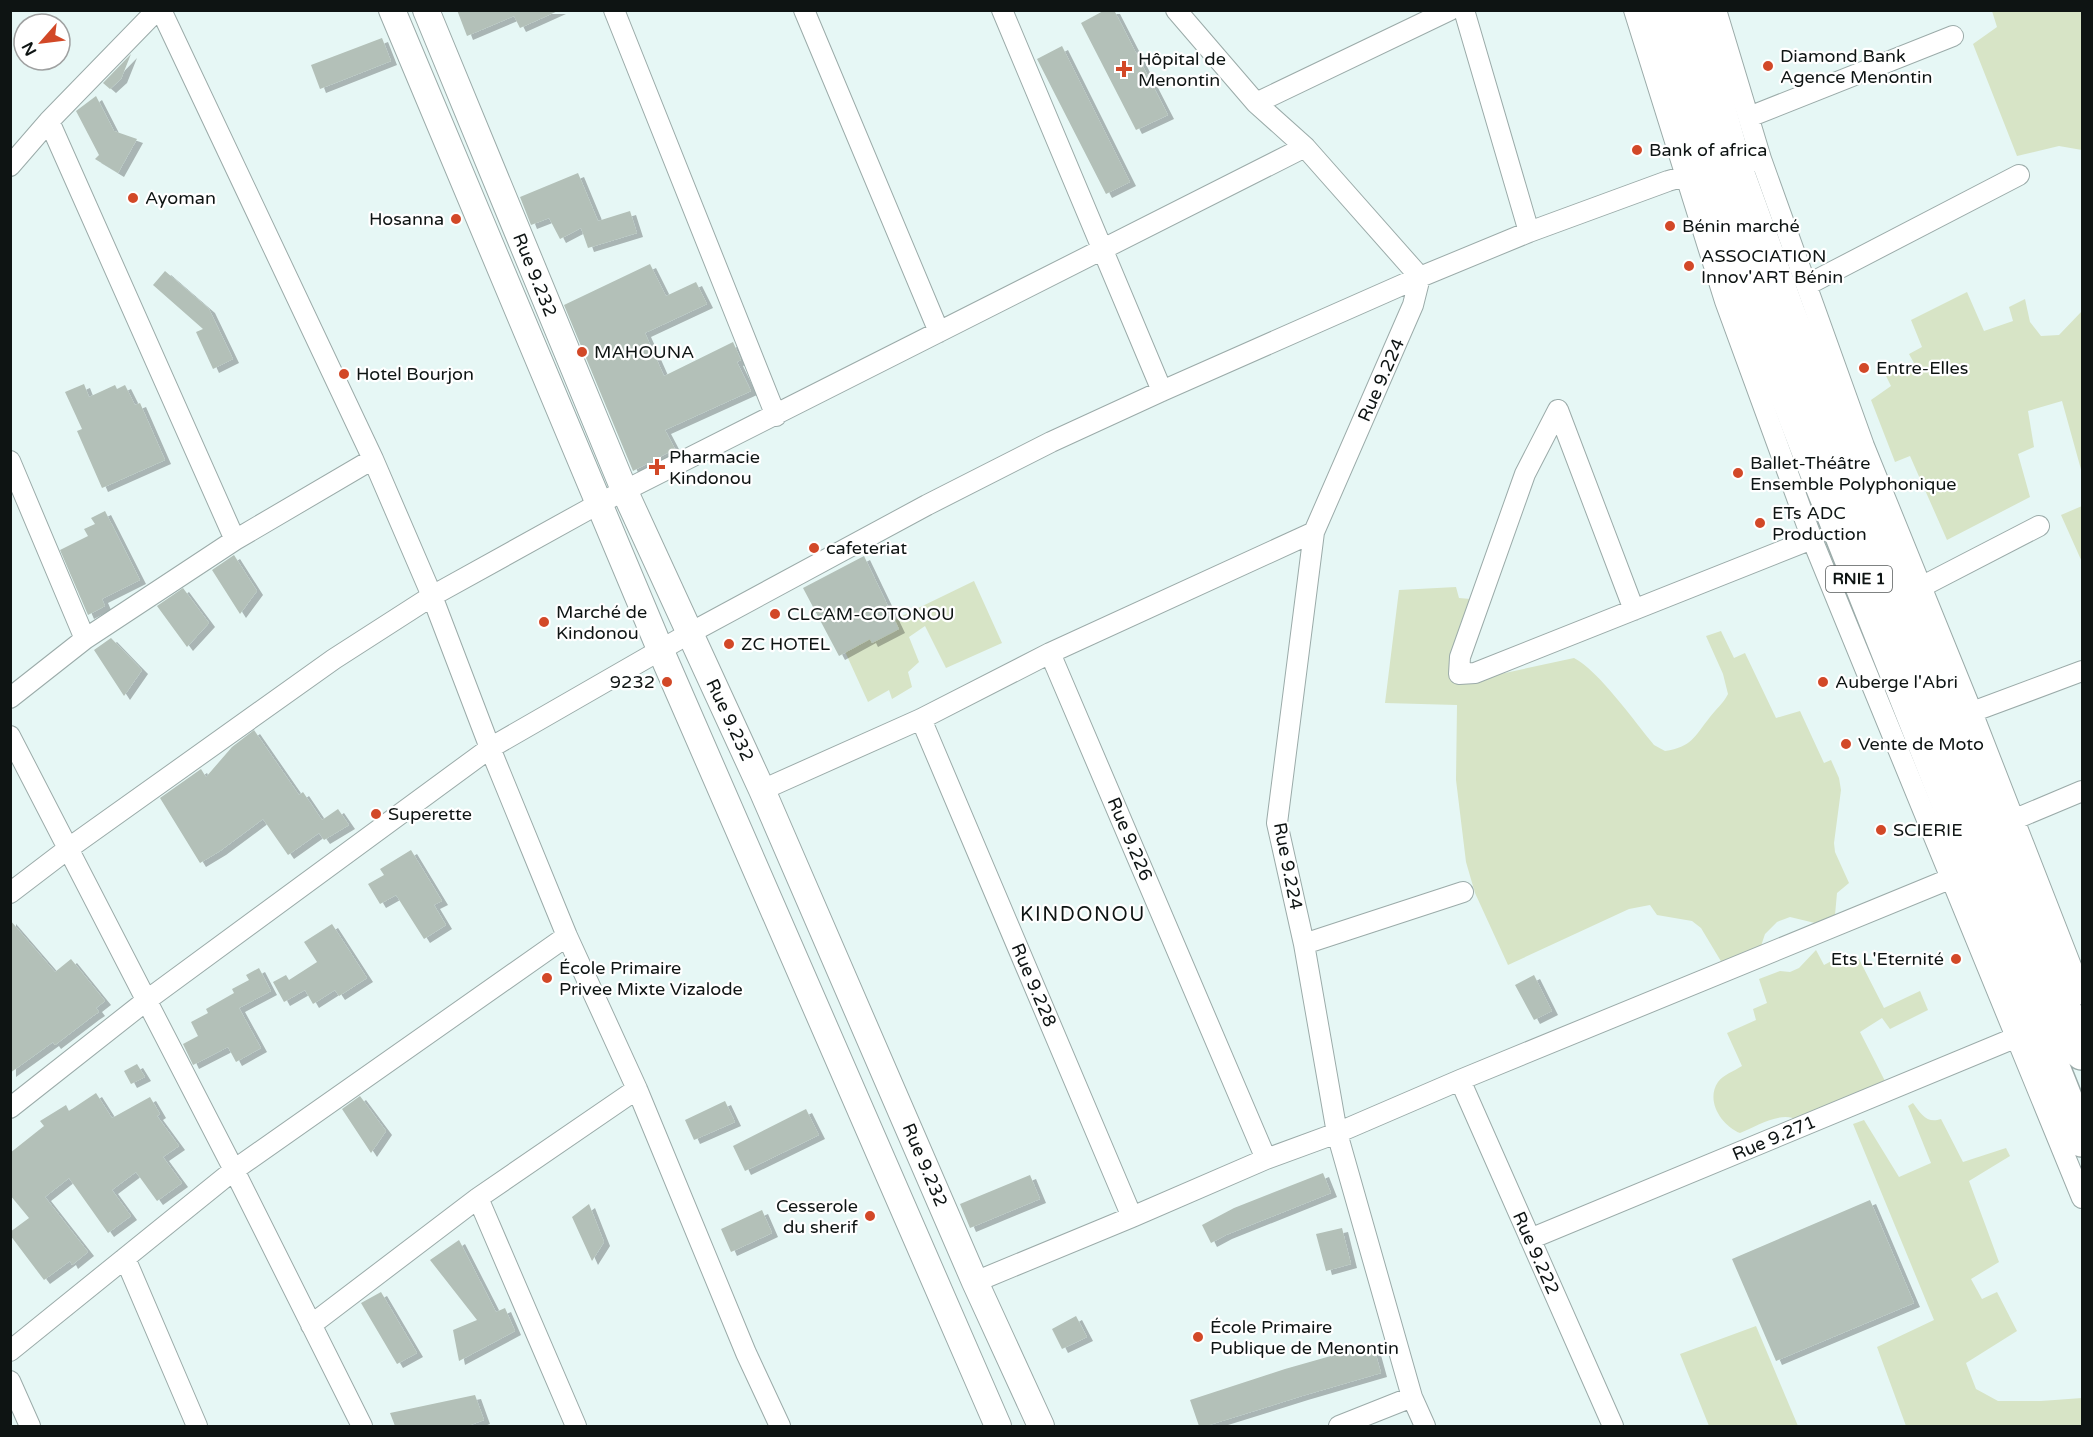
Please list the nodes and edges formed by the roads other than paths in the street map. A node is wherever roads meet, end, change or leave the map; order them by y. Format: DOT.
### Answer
graph roads {
  1 [pos="159,10"];
  2 [pos="392,10"];
  3 [pos="426,10"];
  4 [pos="614,10"];
  5 [pos="804,10"];
  6 [pos="1002,10"];
  7 [pos="1176,10"];
  8 [pos="1450,10"];
  9 [pos="1464,10"];
  10 [pos="1634,10"];
  11 [pos="1657,10"];
  12 [pos="1691,10"];
  13 [pos="1716,10"];
  14 [pos="1953,36"];
  15 [pos="1256,103"];
  16 [pos="1749,117"];
  17 [pos="49,121"];
  18 [pos="1305,147"];
  19 [pos="1748,162"];
  20 [pos="10,166"];
  21 [pos="1695,173"];
  22 [pos="2019,175"];
  23 [pos="1529,232"];
  24 [pos="1102,249"];
  25 [pos="1420,277"];
  26 [pos="1807,285"];
  27 [pos="939,332"];
  28 [pos="1162,391"];
  29 [pos="776,416"];
  30 [pos="373,459"];
  31 [pos="10,461"];
  32 [pos="625,492"];
  33 [pos="600,503"];
  34 [pos="2039,526"];
  35 [pos="1314,532"];
  36 [pos="1812,539"];
  37 [pos="235,540"];
  38 [pos="1922,587"];
  39 [pos="432,596"];
  40 [pos="1634,610"];
  41 [pos="690,633"];
  42 [pos="86,639"];
  43 [pos="660,649"];
  44 [pos="1050,653"];
  45 [pos="2082,670"];
  46 [pos="10,698"];
  47 [pos="1972,712"];
  48 [pos="921,718"];
  49 [pos="10,736"];
  50 [pos="490,748"];
  51 [pos="762,789"];
  52 [pos="2082,791"];
  53 [pos="2013,820"];
  54 [pos="69,848"];
  55 [pos="1952,878"];
  56 [pos="1463,892"];
  57 [pos="10,893"];
  58 [pos="567,936"];
  59 [pos="1304,944"];
  60 [pos="2082,994"];
  61 [pos="147,1000"];
  62 [pos="2017,1037"];
  63 [pos="2082,1053"];
  64 [pos="1460,1080"];
  65 [pos="637,1089"];
  66 [pos="10,1108"];
  67 [pos="1337,1133"];
  68 [pos="2082,1140"];
  69 [pos="1266,1159"];
  70 [pos="234,1170"];
  71 [pos="478,1198"];
  72 [pos="2082,1198"];
  73 [pos="1132,1217"];
  74 [pos="1530,1239"];
  75 [pos="125,1258"];
  76 [pos="975,1282"];
  77 [pos="311,1325"];
  78 [pos="10,1351"];
  79 [pos="10,1381"];
  80 [pos="1412,1397"];
  81 [pos="30,1426"];
  82 [pos="197,1426"];
  83 [pos="362,1426"];
  84 [pos="576,1426"];
  85 [pos="780,1426"];
  86 [pos="998,1426"];
  87 [pos="1041,1426"];
  88 [pos="1339,1426"];
  89 [pos="1425,1426"];
  90 [pos="1613,1426"];
  1 -- 17 [label="street"];
  1 -- 30 [label="street"];
  2 -- 33 [label="street, Rue 9.232"];
  3 -- 32 [label="street, Rue 9.232"];
  4 -- 29 [label="street"];
  5 -- 27 [label="street"];
  6 -- 24 [label="street"];
  7 -- 15 [label="street"];
  8 -- 15 [label="street"];
  9 -- 23 [label="street"];
  10 -- 21 [label="street"];
  11 -- 21 [label="highway, RNIE 1"];
  12 -- 19 [label="highway, RNIE 1"];
  13 -- 16 [label="street"];
  14 -- 16 [label="street"];
  15 -- 18 [label="street"];
  16 -- 19 [label="street"];
  17 -- 20 [label="street"];
  17 -- 37 [label="street"];
  18 -- 24 [label="street"];
  18 -- 25 [label="street"];
  19 -- 21 [label="street"];
  19 -- 26 [label="street"];
  19 -- 63 [label="highway, RNIE 1"];
  21 -- 23 [label="street"];
  21 -- 36 [label="street"];
  21 -- 68 [label="highway, RNIE 1"];
  22 -- 26 [label="street"];
  23 -- 25 [label="street"];
  24 -- 27 [label="street"];
  24 -- 28 [label="street"];
  25 -- 28 [label="street"];
  25 -- 35 [label="street, Rue 9.224"];
  26 -- 38 [label="street"];
  27 -- 29 [label="street"];
  28 -- 41 [label="street"];
  29 -- 32 [label="street"];
  30 -- 37 [label="street"];
  30 -- 39 [label="street"];
  31 -- 42 [label="street"];
  32 -- 33 [label="street"];
  32 -- 41 [label="street, Rue 9.232"];
  33 -- 39 [label="street"];
  33 -- 43 [label="street, Rue 9.232"];
  34 -- 38 [label="street"];
  35 -- 44 [label="street"];
  35 -- 59 [label="street, Rue 9.224"];
  36 -- 40 [label="street"];
  36 -- 55 [label="street"];
  37 -- 42 [label="street"];
  38 -- 47 [label="street"];
  39 -- 50 [label="street"];
  39 -- 54 [label="street"];
  40 -- 40 [label="street"];
  41 -- 43 [label="street"];
  41 -- 51 [label="street, Rue 9.232"];
  42 -- 46 [label="street"];
  43 -- 50 [label="street"];
  43 -- 86 [label="street, Rue 9.232"];
  44 -- 48 [label="street"];
  44 -- 69 [label="street, Rue 9.226"];
  45 -- 47 [label="street"];
  47 -- 53 [label="street"];
  48 -- 51 [label="street"];
  48 -- 73 [label="street, Rue 9.228"];
  49 -- 54 [label="street"];
  50 -- 58 [label="street"];
  50 -- 61 [label="street"];
  51 -- 76 [label="street, Rue 9.232"];
  52 -- 53 [label="street"];
  53 -- 60 [label="street"];
  54 -- 57 [label="street"];
  54 -- 61 [label="street"];
  55 -- 62 [label="street"];
  55 -- 64 [label="street"];
  56 -- 59 [label="street"];
  58 -- 65 [label="street"];
  58 -- 70 [label="street"];
  59 -- 67 [label="street, Rue 9.224"];
  61 -- 66 [label="street"];
  61 -- 70 [label="street"];
  62 -- 72 [label="street"];
  62 -- 74 [label="street, Rue 9.271"];
  64 -- 67 [label="street"];
  64 -- 74 [label="street, Rue 9.222"];
  65 -- 71 [label="street"];
  65 -- 85 [label="street"];
  67 -- 69 [label="street"];
  67 -- 80 [label="street, Rue 9.224"];
  69 -- 73 [label="street"];
  70 -- 75 [label="street"];
  70 -- 77 [label="street"];
  71 -- 77 [label="street"];
  71 -- 84 [label="street"];
  73 -- 76 [label="street"];
  74 -- 90 [label="street, Rue 9.222"];
  75 -- 78 [label="street"];
  75 -- 82 [label="street"];
  76 -- 87 [label="street, Rue 9.232"];
  77 -- 83 [label="street"];
  79 -- 81 [label="street"];
  80 -- 88 [label="street"];
  80 -- 89 [label="street, Rue 9.224"];
}
